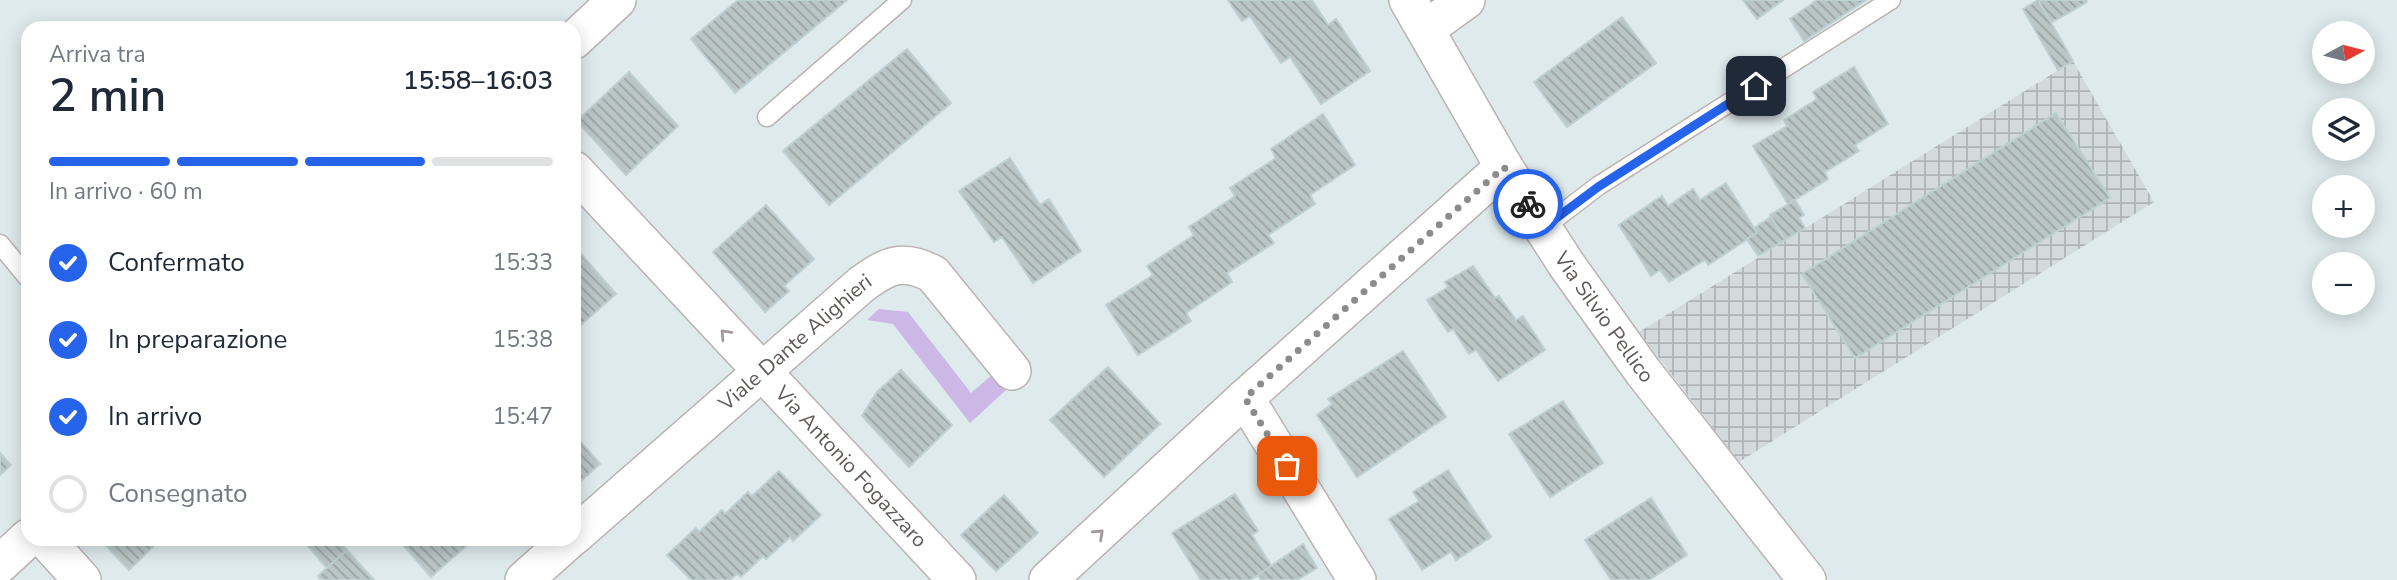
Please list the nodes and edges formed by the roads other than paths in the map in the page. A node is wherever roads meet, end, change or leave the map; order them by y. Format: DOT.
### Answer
graph roads {
  1 [pos="617,0"];
  2 [pos="902,0"];
  3 [pos="1466,0"];
  4 [pos="1891,0"];
  5 [pos="1417,14"];
  6 [pos="581,33"];
  7 [pos="767,117"];
  8 [pos="1504,167"];
  9 [pos="581,178"];
  10 [pos="1543,228"];
  11 [pos="0,244"];
  12 [pos="21,270"];
  13 [pos="761,371"];
  14 [pos="1012,371"];
  15 [pos="1245,398"];
  16 [pos="581,529"];
  17 [pos="21,544"];
  18 [pos="51,546"];
  19 [pos="562,546"];
  20 [pos="0,564"];
  21 [pos="82,580"];
  22 [pos="524,580"];
  23 [pos="957,580"];
  24 [pos="1048,580"];
  25 [pos="1357,580"];
  26 [pos="1807,580"];
  1 -- 6 [label="street"];
  2 -- 7 [label="lane"];
  3 -- 5 [label="street"];
  4 -- 10 [label="lane"];
  5 -- 8 [label="street, Via Silvio Pellico"];
  8 -- 10 [label="street, Via Silvio Pellico"];
  8 -- 15 [label="street"];
  13 -- 9 [label="street, Via Antonio Fogazzaro, one-way"];
  10 -- 26 [label="street, Via Silvio Pellico"];
  11 -- 12 [label="lane"];
  13 -- 14 [label="street, Viale Dante Alighieri"];
  13 -- 16 [label="street, Viale Dante Alighieri"];
  13 -- 23 [label="street, Via Antonio Fogazzaro"];
  24 -- 15 [label="street, one-way"];
  15 -- 25 [label="street"];
  17 -- 20 [label="street"];
  18 -- 21 [label="street"];
  19 -- 22 [label="street, Viale Dante Alighieri"];
}
